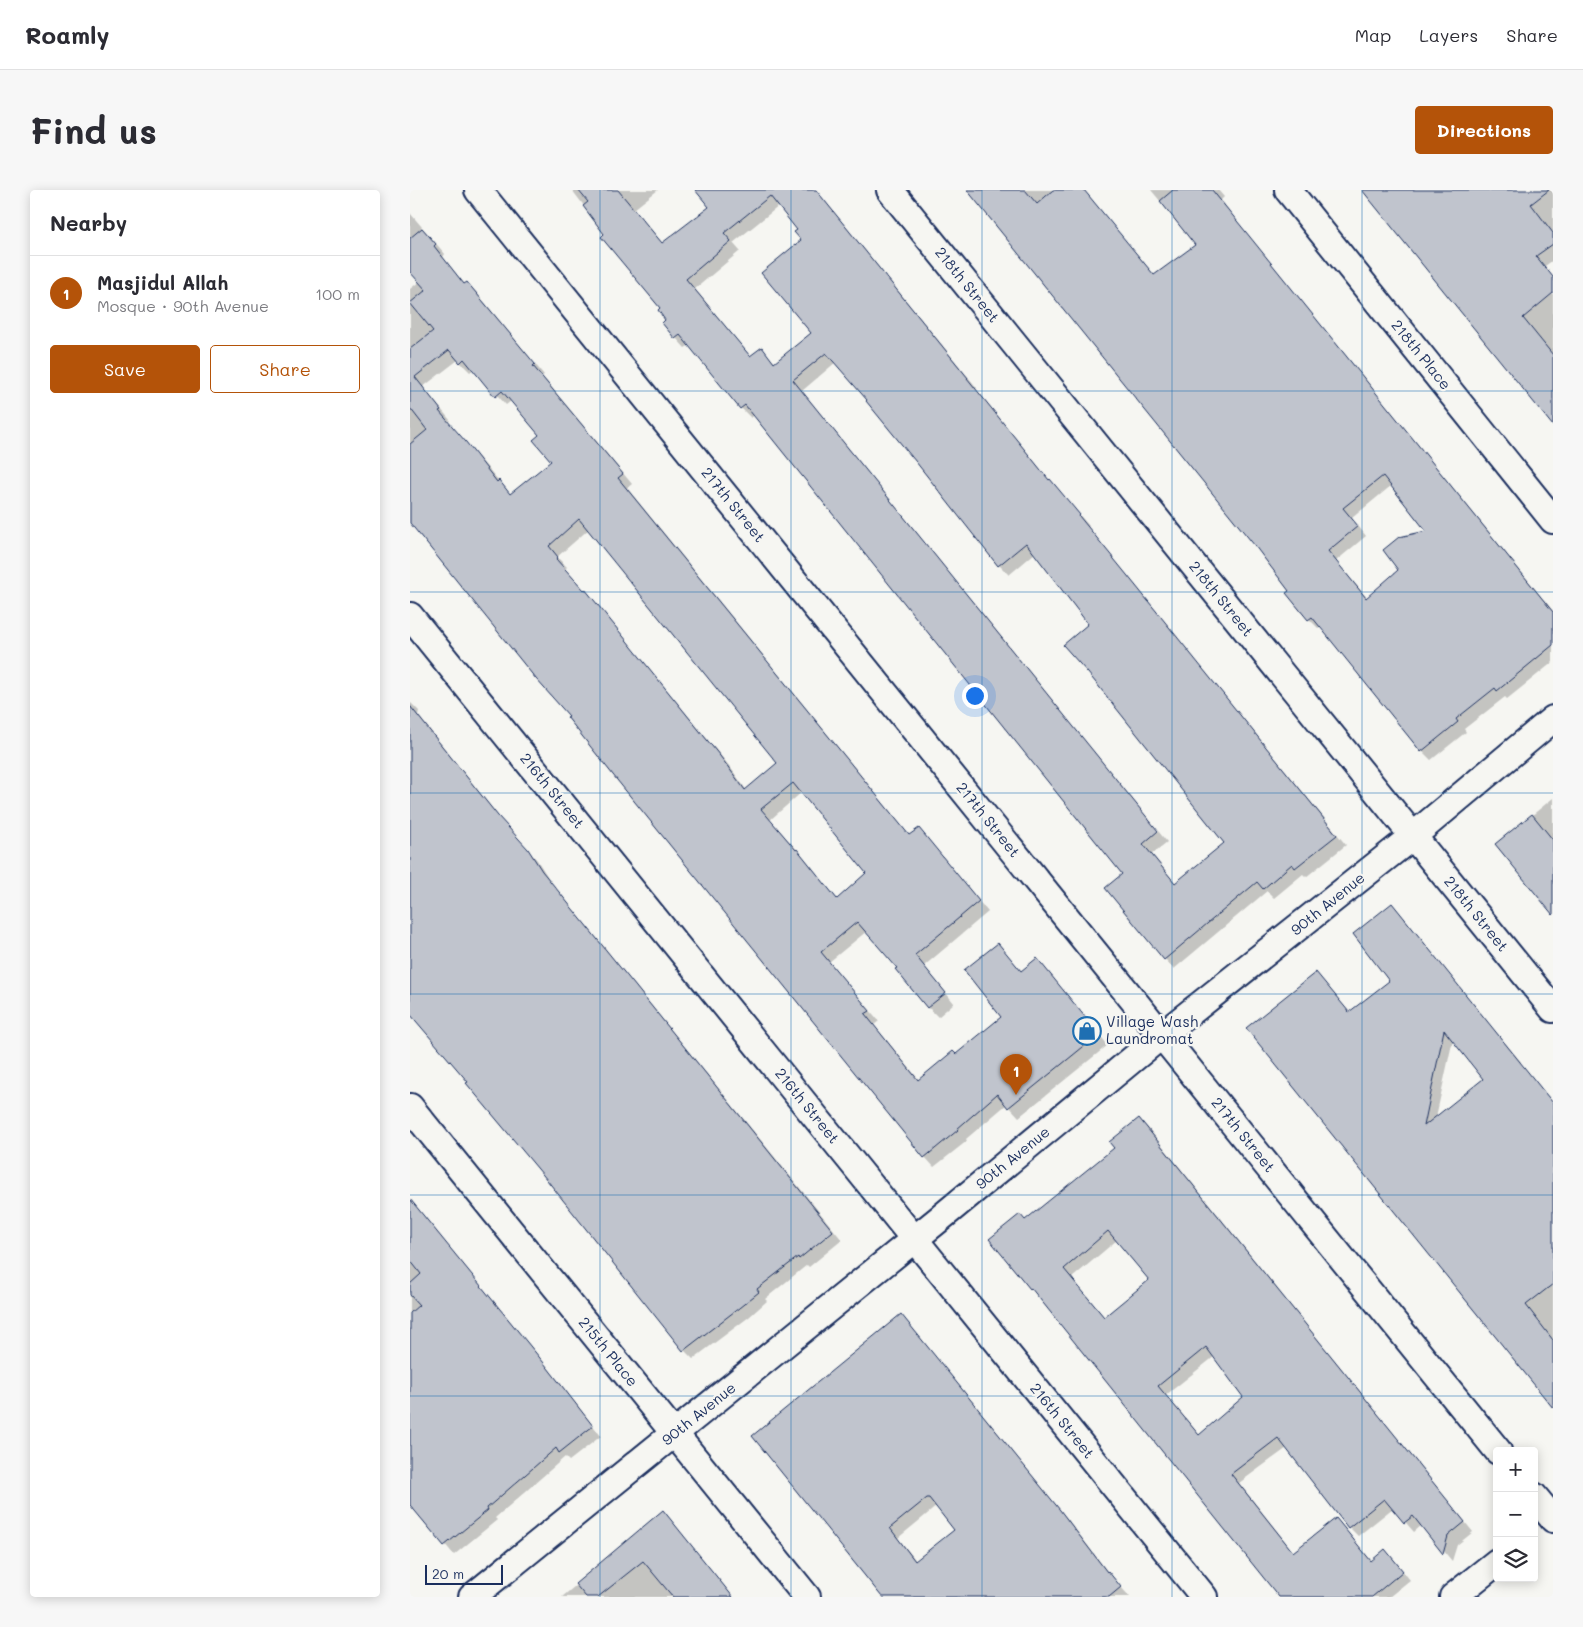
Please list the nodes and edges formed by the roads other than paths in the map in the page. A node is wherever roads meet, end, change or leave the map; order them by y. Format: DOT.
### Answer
graph roads {
  1 [pos="478,190"];
  2 [pos="890,190"];
  3 [pos="1288,190"];
  4 [pos="1553,520"];
  5 [pos="410,616"];
  6 [pos="1553,718"];
  7 [pos="1413,836"];
  8 [pos="1553,1009"];
  9 [pos="1162,1035"];
  10 [pos="410,1107"];
  11 [pos="914,1238"];
  12 [pos="674,1434"];
  13 [pos="1495,1447"];
  14 [pos="1538,1503"];
  15 [pos="1548,1521"];
  16 [pos="1493,1565"];
  17 [pos="472,1597"];
  18 [pos="807,1597"];
  19 [pos="1204,1597"];
  20 [pos="1453,1597"];
  1 -- 9 [label="street, 217th Street"];
  2 -- 7 [label="street, 218th Street"];
  3 -- 4 [label="street, 218th Place"];
  5 -- 11 [label="street, 216th Street"];
  6 -- 7 [label="street, 90th Avenue"];
  7 -- 8 [label="street, 218th Street"];
  7 -- 9 [label="street, 90th Avenue"];
  9 -- 11 [label="street, 90th Avenue"];
  9 -- 13 [label="street, 217th Street"];
  10 -- 12 [label="street, 215th Place"];
  11 -- 12 [label="street, 90th Avenue"];
  11 -- 19 [label="street, 216th Street"];
  12 -- 17 [label="street, 90th Avenue"];
  12 -- 18 [label="street, 215th Place"];
  14 -- 15 [label="street"];
  16 -- 20 [label="street"];
}
